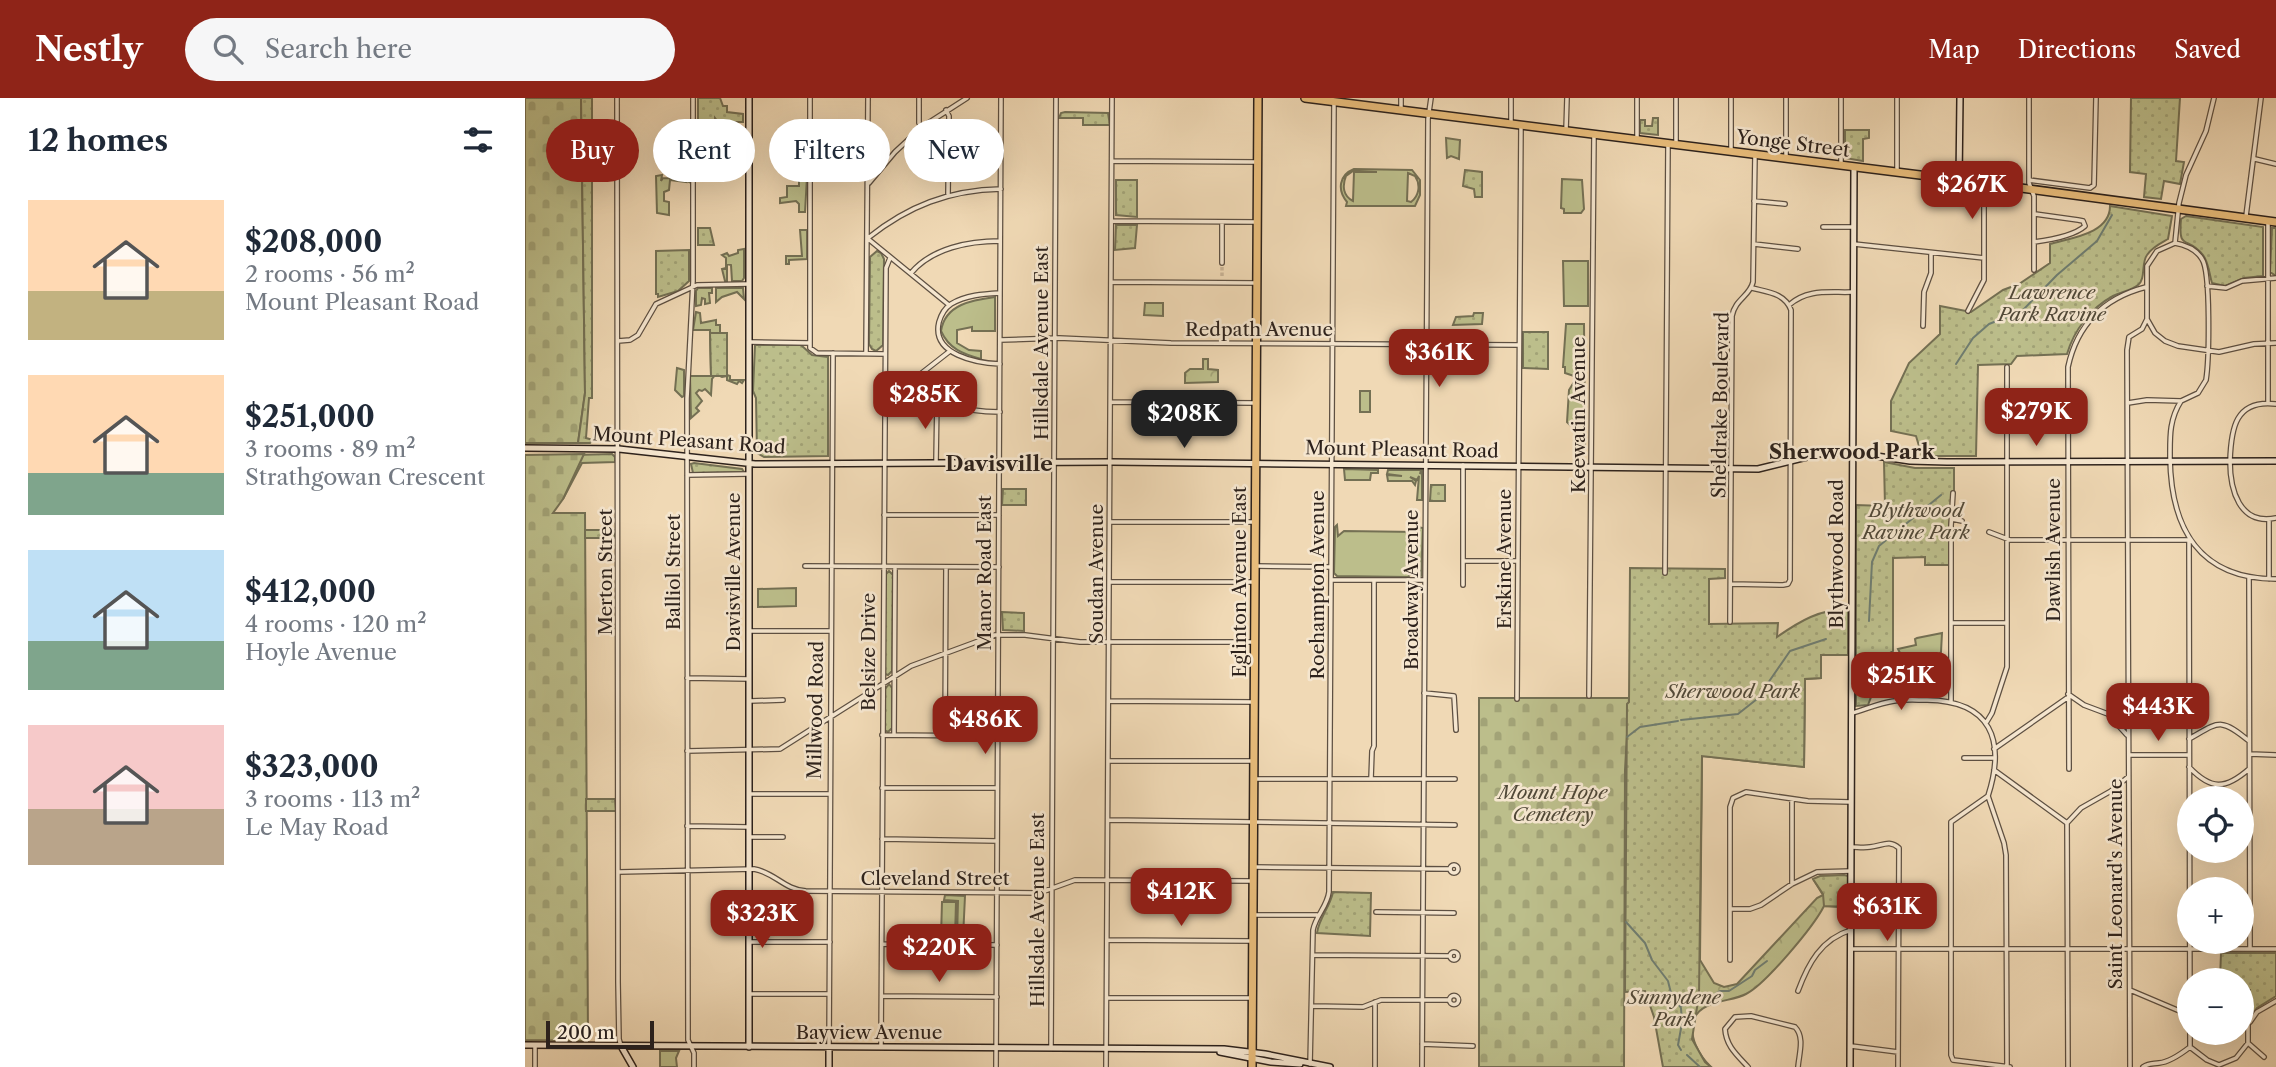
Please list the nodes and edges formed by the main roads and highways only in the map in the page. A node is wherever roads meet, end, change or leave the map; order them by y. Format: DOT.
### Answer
graph roads {
  1 [pos="749,98"];
  2 [pos="1258,98"];
  3 [pos="1305,98"];
  4 [pos="1961,98"];
  5 [pos="1347,101"];
  6 [pos="1854,167"];
  7 [pos="1959,180"];
  8 [pos="2272,222"];
  9 [pos="525,448"];
  10 [pos="1852,453"];
  11 [pos="2276,461"];
  12 [pos="749,463"];
  13 [pos="1255,464"];
  14 [pos="525,1045"];
  15 [pos="621,1046"];
  16 [pos="749,1047"];
  17 [pos="829,1047"];
  18 [pos="1252,1055"];
  19 [pos="633,1067"];
  20 [pos="829,1067"];
  21 [pos="1252,1067"];
  22 [pos="1330,1067"];
  23 [pos="1850,1067"];
  1 -- 12 [label="main road, Davisville Avenue"];
  2 -- 13 [label="main road, Eglinton Avenue East"];
  3 -- 5 [label="main road, Yonge Street"];
  4 -- 7 [label="main road"];
  5 -- 6 [label="main road, Yonge Street"];
  6 -- 7 [label="main road, Yonge Street"];
  6 -- 10 [label="main road, Blythwood Road"];
  7 -- 8 [label="main road, Yonge Street"];
  9 -- 12 [label="main road, Mount Pleasant Road"];
  10 -- 11 [label="main road, Mount Pleasant Road"];
  10 -- 13 [label="main road, Mount Pleasant Road"];
  10 -- 23 [label="main road, Blythwood Road"];
  12 -- 13 [label="main road, Mount Pleasant Road"];
  12 -- 16 [label="main road, Davisville Avenue"];
  13 -- 18 [label="main road, Eglinton Avenue East"];
  14 -- 15 [label="main road, Bayview Avenue"];
  15 -- 16 [label="main road, Bayview Avenue"];
  15 -- 19 [label="main road"];
  16 -- 17 [label="main road, Bayview Avenue"];
  17 -- 18 [label="main road, Bayview Avenue"];
  17 -- 20 [label="main road, Millwood Road"];
  18 -- 21 [label="main road, Eglinton Avenue East"];
  18 -- 22 [label="main road, Bayview Avenue"];
}
